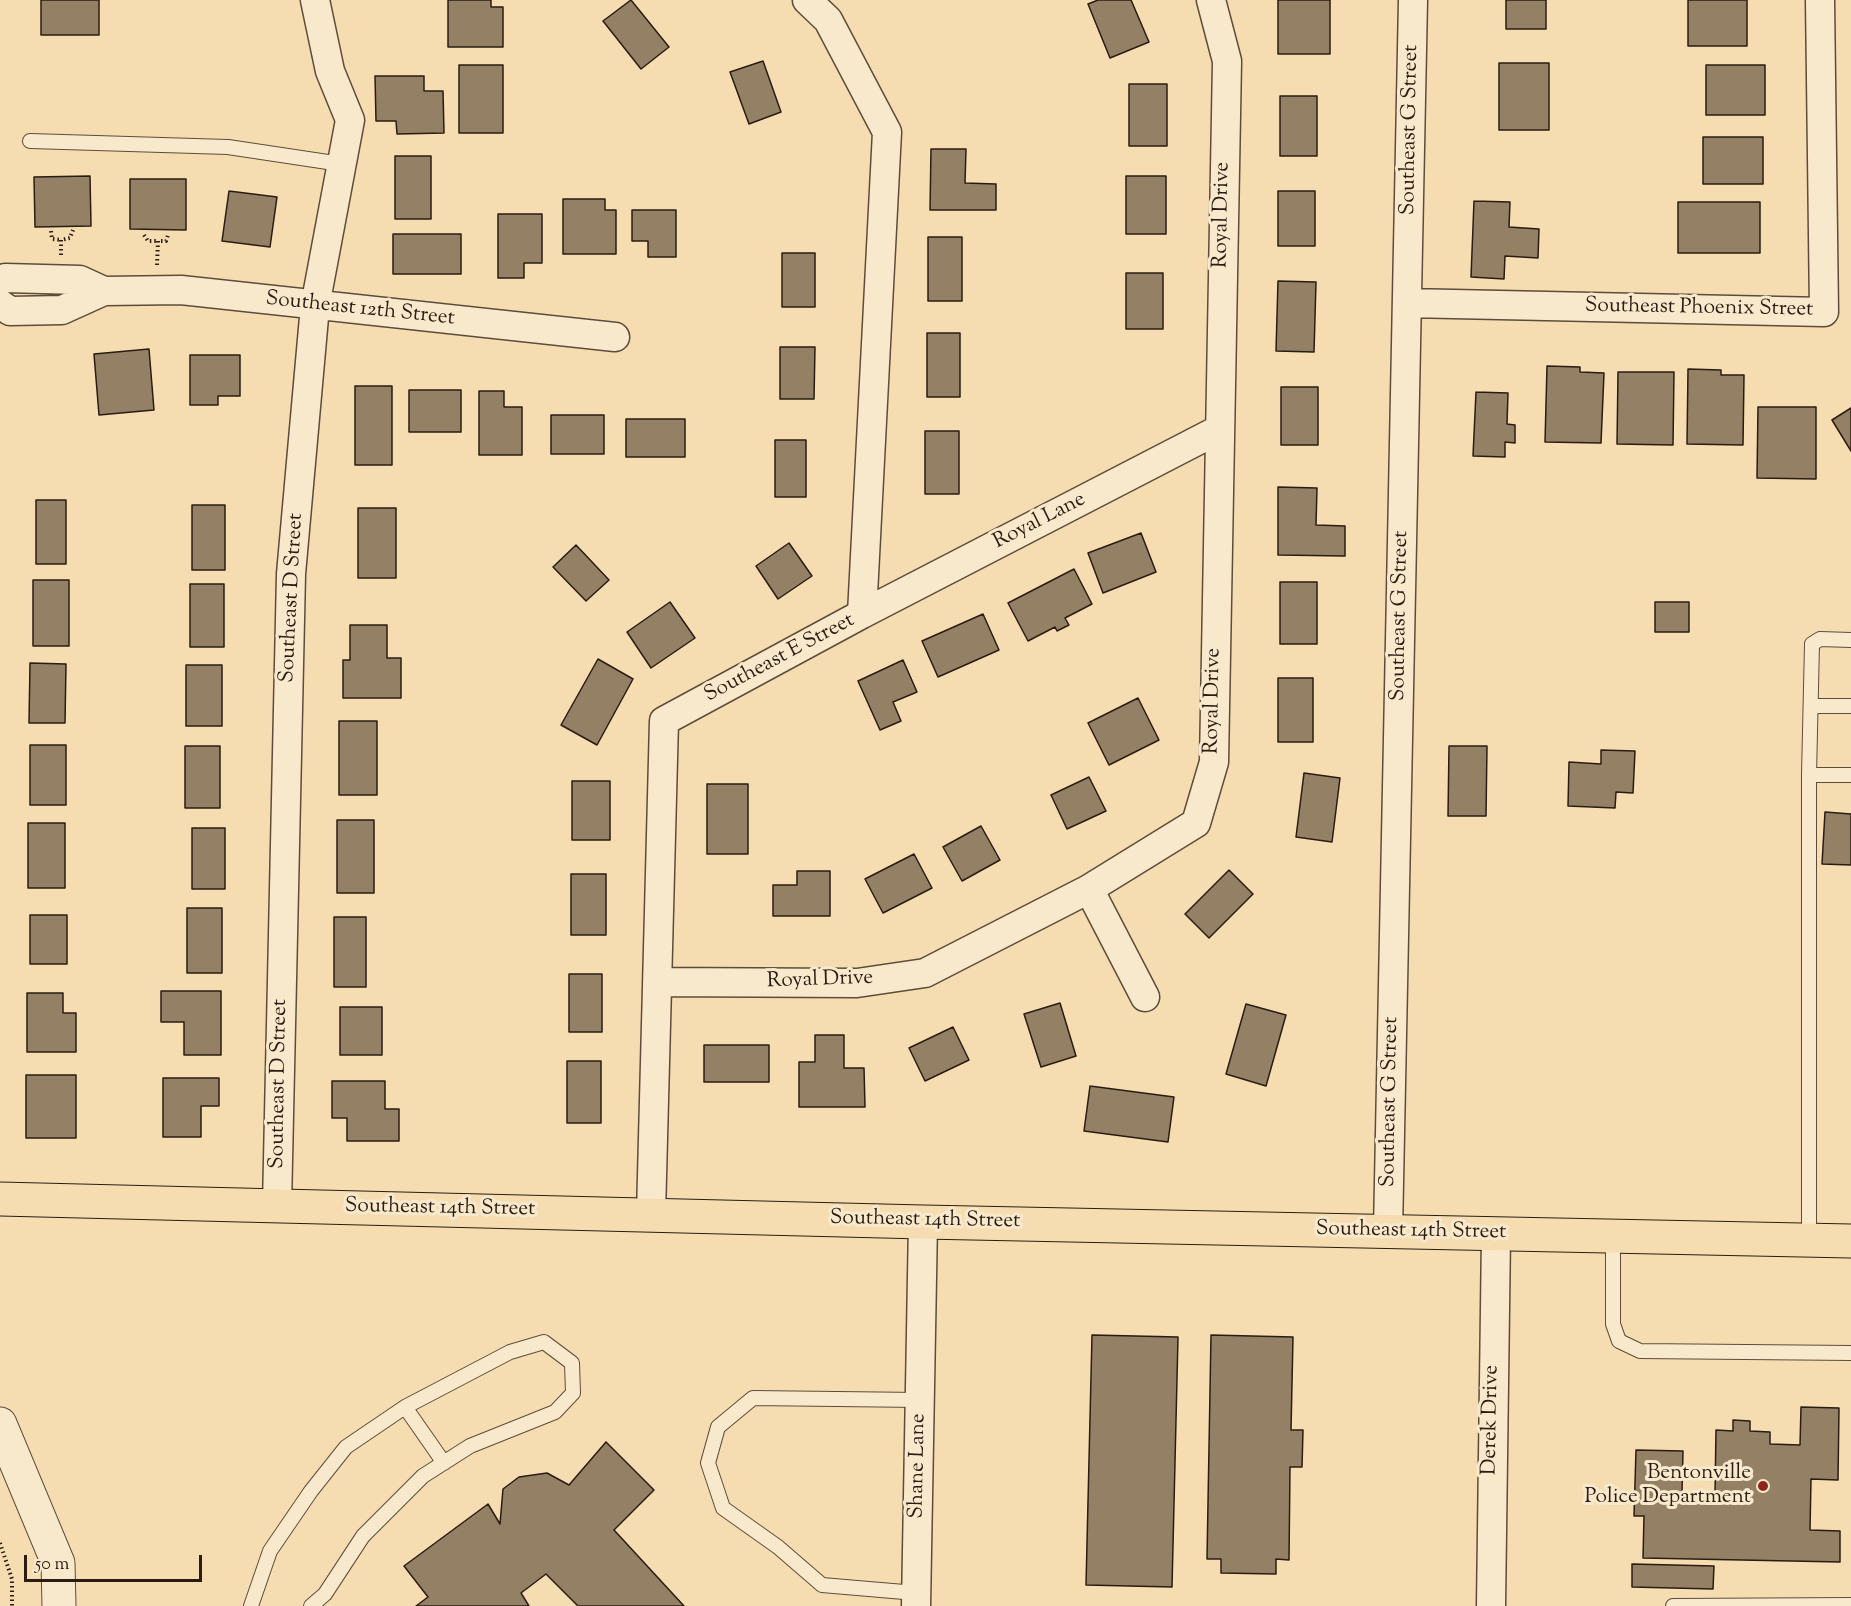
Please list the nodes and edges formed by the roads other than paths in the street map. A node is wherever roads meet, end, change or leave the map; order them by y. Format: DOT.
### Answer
graph roads {
  1 [pos="315,0"];
  2 [pos="807,0"];
  3 [pos="1211,0"];
  4 [pos="1413,0"];
  5 [pos="1820,0"];
  6 [pos="30,141"];
  7 [pos="341,164"];
  8 [pos="0,280"];
  9 [pos="104,291"];
  10 [pos="1407,303"];
  11 [pos="0,304"];
  12 [pos="315,306"];
  13 [pos="615,338"];
  14 [pos="1218,430"];
  15 [pos="862,614"];
  16 [pos="1851,640"];
  17 [pos="1810,706"];
  18 [pos="1851,706"];
  19 [pos="1809,775"];
  20 [pos="1851,775"];
  21 [pos="1089,889"];
  22 [pos="657,982"];
  23 [pos="1145,997"];
  24 [pos="0,1198"];
  25 [pos="277,1205"];
  26 [pos="651,1214"];
  27 [pos="923,1222"];
  28 [pos="1388,1231"];
  29 [pos="1496,1234"];
  30 [pos="1613,1236"];
  31 [pos="1809,1240"];
  32 [pos="1851,1240"];
  33 [pos="1851,1353"];
  34 [pos="920,1400"];
  35 [pos="405,1407"];
  36 [pos="0,1424"];
  37 [pos="444,1463"];
  38 [pos="916,1600"];
  39 [pos="1851,1605"];
  40 [pos="58,1606"];
  41 [pos="250,1606"];
  42 [pos="311,1606"];
  43 [pos="1491,1606"];
  44 [pos="1673,1606"];
  1 -- 7 [label="street, Southeast D Street"];
  2 -- 15 [label="street, Southeast E Street"];
  3 -- 14 [label="street, Royal Drive"];
  4 -- 10 [label="street, Southeast G Street"];
  5 -- 10 [label="street, Southeast Phoenix Street"];
  6 -- 7 [label="lane"];
  7 -- 12 [label="street, Southeast D Street"];
  8 -- 9 [label="street, Southeast 12th Street"];
  9 -- 11 [label="street, Southeast 12th Street"];
  9 -- 12 [label="street, Southeast 12th Street"];
  10 -- 28 [label="street, Southeast G Street"];
  12 -- 13 [label="street, Southeast 12th Street"];
  12 -- 25 [label="street, Southeast D Street"];
  14 -- 15 [label="street, Royal Lane"];
  14 -- 21 [label="street, Royal Drive"];
  15 -- 22 [label="street, Southeast E Street"];
  16 -- 17 [label="lane"];
  17 -- 18 [label="lane"];
  17 -- 19 [label="lane"];
  19 -- 20 [label="lane"];
  19 -- 31 [label="lane"];
  21 -- 22 [label="street, Royal Drive"];
  21 -- 23 [label="street"];
  22 -- 26 [label="street, Southeast E Street"];
  24 -- 25 [label="main road, Southeast 14th Street"];
  25 -- 26 [label="main road, Southeast 14th Street"];
  26 -- 27 [label="main road, Southeast 14th Street"];
  27 -- 28 [label="main road, Southeast 14th Street"];
  27 -- 34 [label="street, Shane Lane"];
  28 -- 29 [label="main road, Southeast 14th Street"];
  29 -- 30 [label="main road, Southeast 14th Street"];
  29 -- 43 [label="street, Derek Drive"];
  30 -- 31 [label="main road, Southeast 14th Street"];
  30 -- 33 [label="lane"];
  31 -- 32 [label="main road, Southeast 14th Street"];
  34 -- 38 [label="street, Shane Lane"];
  34 -- 38 [label="lane"];
  35 -- 37 [label="lane"];
  35 -- 37 [label="lane"];
  35 -- 41 [label="lane"];
  36 -- 40 [label="street"];
  37 -- 42 [label="lane"];
  39 -- 44 [label="lane"];
}
